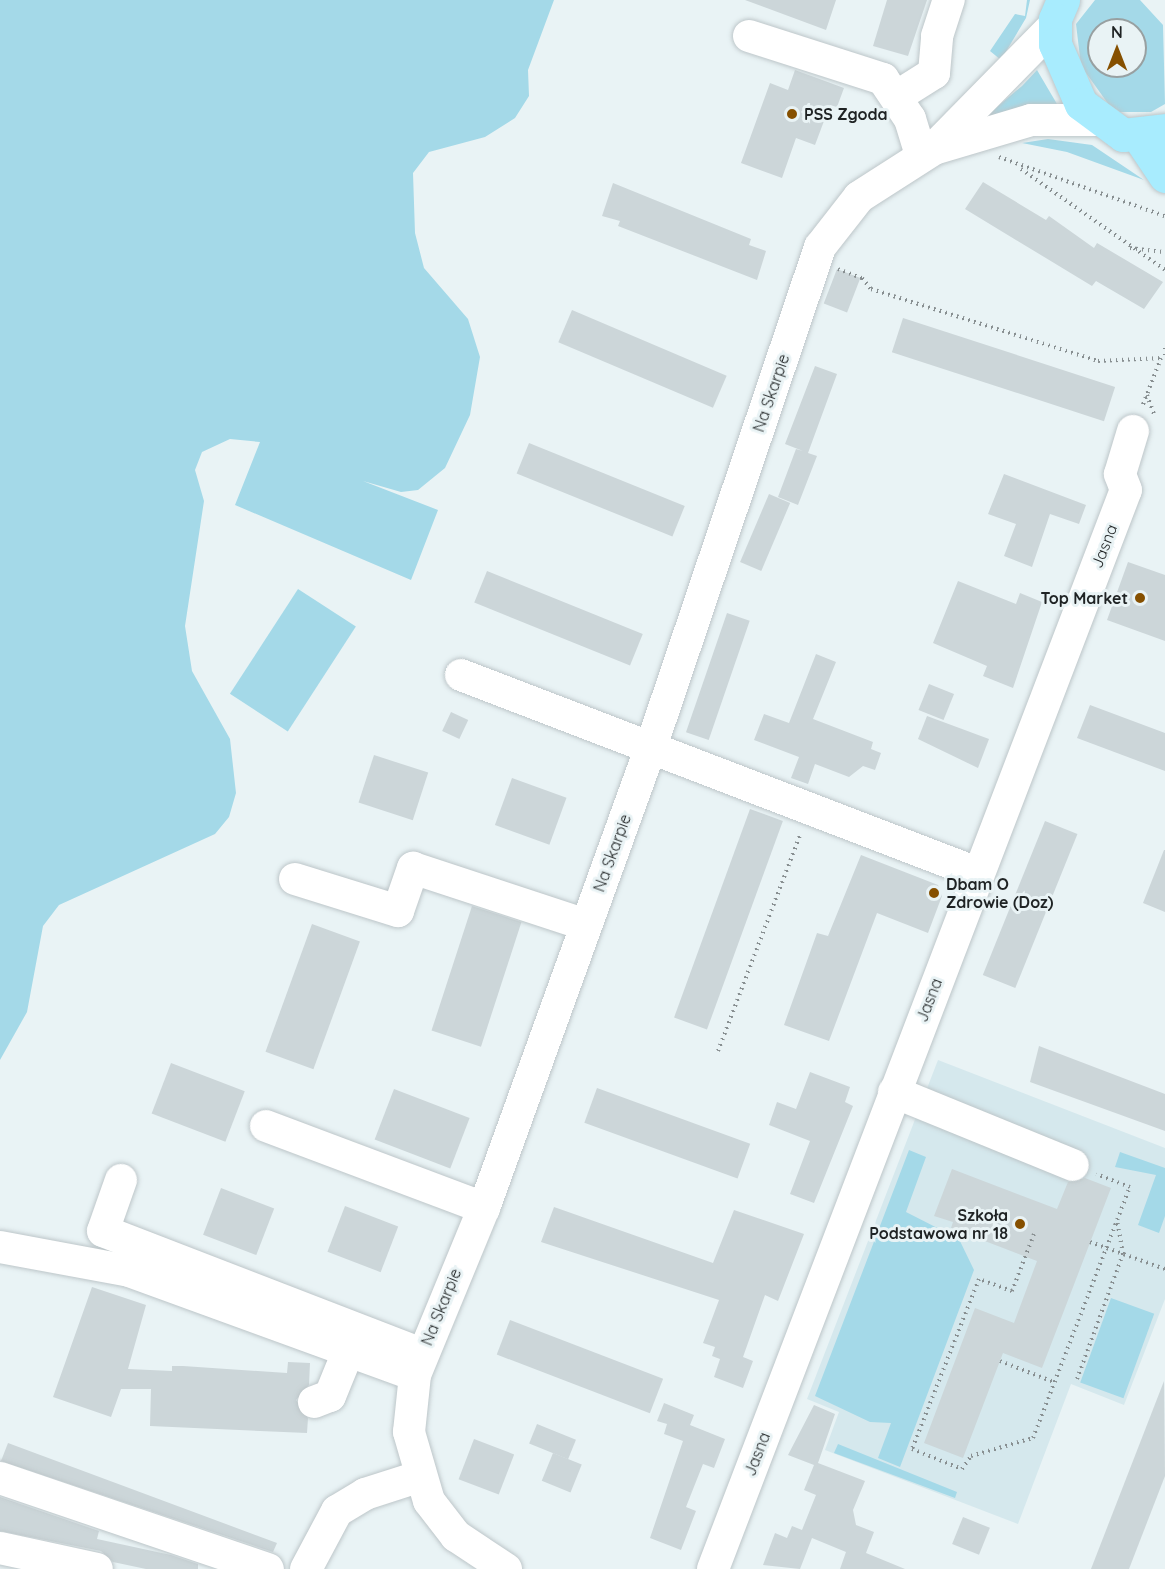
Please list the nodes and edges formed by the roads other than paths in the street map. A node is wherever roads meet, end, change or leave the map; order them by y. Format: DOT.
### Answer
graph roads {
  1 [pos="950,0"];
  2 [pos="1059,8"];
  3 [pos="749,36"];
  4 [pos="896,96"];
  5 [pos="1097,120"];
  6 [pos="1152,133"];
  7 [pos="928,153"];
  8 [pos="1165,176"];
  9 [pos="1133,431"];
  10 [pos="461,675"];
  11 [pos="651,747"];
  12 [pos="977,873"];
  13 [pos="295,879"];
  14 [pos="586,925"];
  15 [pos="894,1092"];
  16 [pos="266,1126"];
  17 [pos="1073,1165"];
  18 [pos="121,1180"];
  19 [pos="484,1208"];
  20 [pos="0,1247"];
  21 [pos="348,1352"];
  22 [pos="418,1365"];
  23 [pos="314,1402"];
  24 [pos="418,1477"];
  25 [pos="0,1479"];
  26 [pos="0,1548"];
  27 [pos="98,1569"];
  28 [pos="268,1569"];
  29 [pos="306,1569"];
  30 [pos="506,1569"];
  31 [pos="713,1569"];
  1 -- 4 [label="street"];
  2 -- 5 [label="main road"];
  2 -- 7 [label="street"];
  3 -- 4 [label="street"];
  4 -- 7 [label="street"];
  5 -- 6 [label="main road"];
  5 -- 7 [label="street"];
  6 -- 8 [label="main road"];
  7 -- 11 [label="street, Na Skarpie"];
  9 -- 12 [label="street, Jasna"];
  10 -- 11 [label="street"];
  11 -- 12 [label="street"];
  11 -- 14 [label="street, Na Skarpie"];
  12 -- 15 [label="street, Jasna"];
  13 -- 14 [label="street"];
  14 -- 19 [label="street, Na Skarpie"];
  15 -- 17 [label="street"];
  15 -- 31 [label="street, Jasna"];
  16 -- 19 [label="street"];
  18 -- 22 [label="street"];
  19 -- 22 [label="street, Na Skarpie"];
  20 -- 21 [label="street"];
  21 -- 22 [label="street"];
  21 -- 23 [label="street"];
  22 -- 24 [label="street, Na Skarpie"];
  24 -- 29 [label="street"];
  24 -- 30 [label="street, Na Skarpie"];
  25 -- 28 [label="street"];
  26 -- 27 [label="street"];
}
